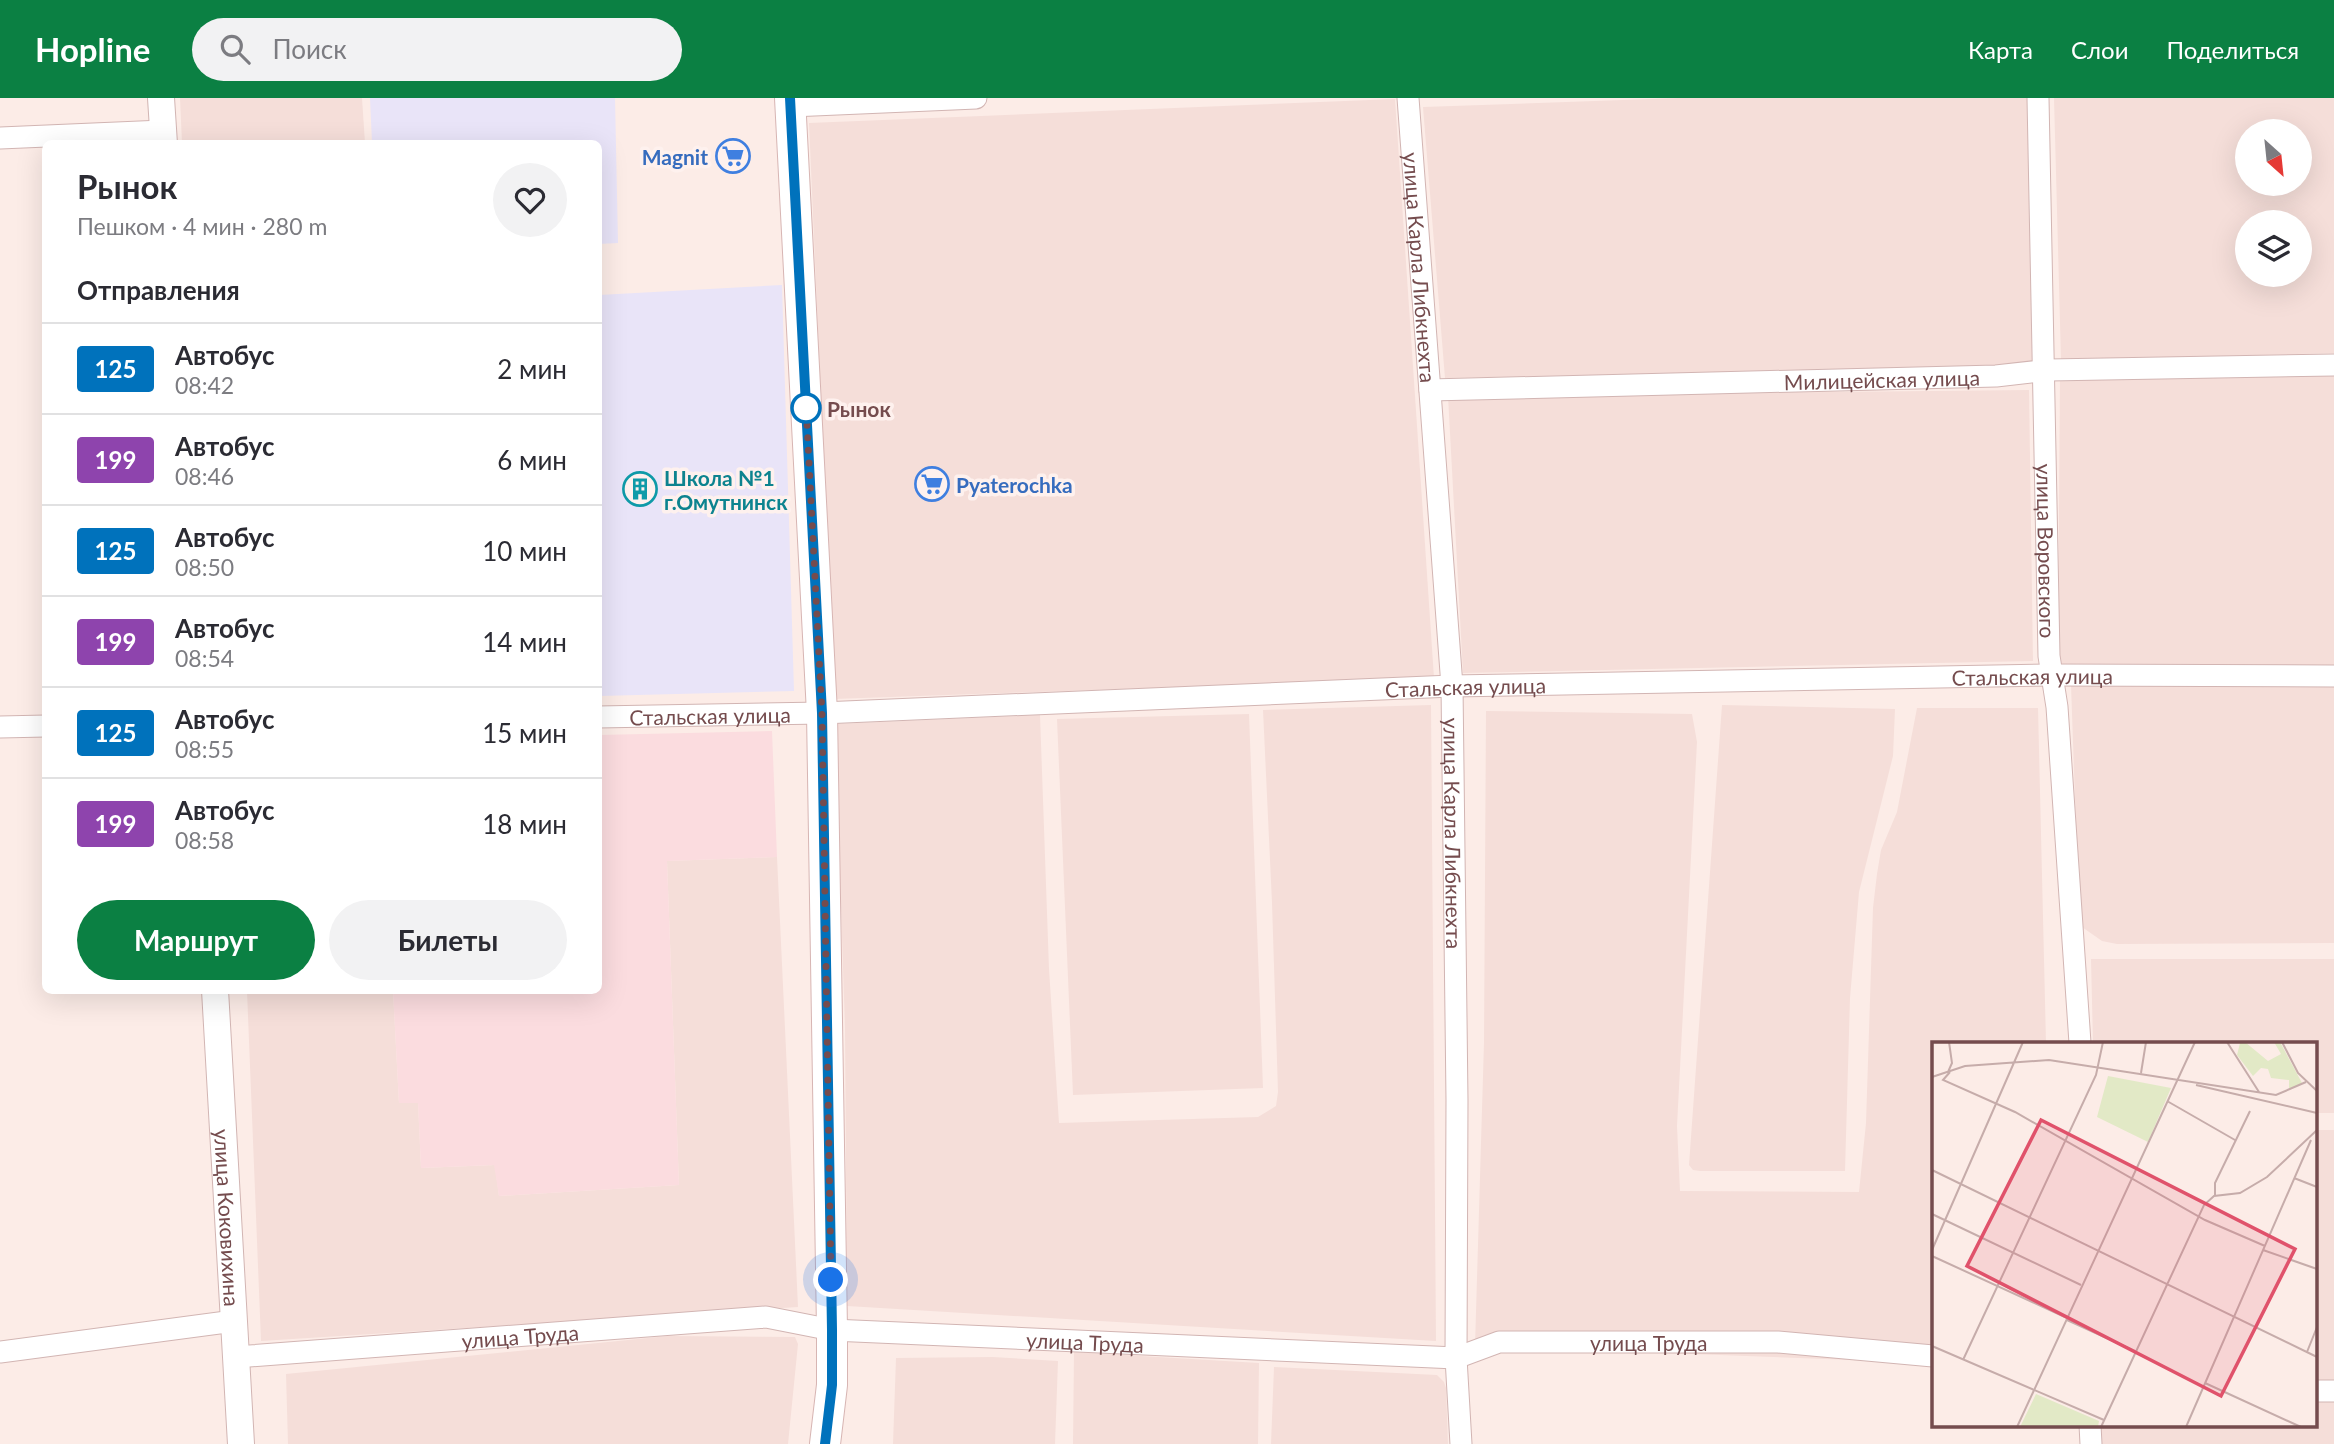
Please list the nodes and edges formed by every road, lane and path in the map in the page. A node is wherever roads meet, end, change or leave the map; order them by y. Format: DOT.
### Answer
graph roads {
  1 [pos="161,98"];
  2 [pos="976,98"];
  3 [pos="1408,98"];
  4 [pos="2038,98"];
  5 [pos="791,102"];
  6 [pos="164,137"];
  7 [pos="0,138"];
  8 [pos="2334,365"];
  9 [pos="2044,371"];
  10 [pos="1430,390"];
  11 [pos="2051,675"];
  12 [pos="2334,676"];
  13 [pos="1452,686"];
  14 [pos="822,713"];
  15 [pos="602,717"];
  16 [pos="42,726"];
  17 [pos="0,727"];
  18 [pos="215,994"];
  19 [pos="2080,1042"];
  20 [pos="234,1321"];
  21 [pos="832,1330"];
  22 [pos="0,1352"];
  23 [pos="1932,1356"];
  24 [pos="236,1357"];
  25 [pos="1456,1359"];
  26 [pos="2316,1391"];
  27 [pos="2334,1391"];
  28 [pos="2090,1426"];
  29 [pos="241,1444"];
  30 [pos="825,1444"];
  31 [pos="1461,1444"];
  32 [pos="2091,1444"];
  1 -- 6 [label="street"];
  2 -- 5 [label="street"];
  3 -- 10 [label="street, улица Карла Либкнехта"];
  4 -- 9 [label="street, улица Воровского"];
  5 -- 14 [label="main road"];
  6 -- 7 [label="street"];
  8 -- 9 [label="street, Милицейская улица"];
  9 -- 10 [label="street, Милицейская улица"];
  9 -- 11 [label="street, улица Воровского"];
  10 -- 13 [label="street, улица Карла Либкнехта"];
  11 -- 12 [label="street, Стальская улица"];
  11 -- 13 [label="street, Стальская улица"];
  11 -- 19 [label="street, улица Воровского"];
  13 -- 14 [label="street, Стальская улица"];
  13 -- 25 [label="street, улица Карла Либкнехта"];
  14 -- 15 [label="street, Стальская улица"];
  14 -- 21 [label="main road"];
  16 -- 17 [label="street"];
  18 -- 20 [label="street, улица Коковихина"];
  20 -- 22 [label="street"];
  20 -- 24 [label="street, улица Коковихина"];
  21 -- 24 [label="street, улица Труда"];
  21 -- 25 [label="street, улица Труда"];
  21 -- 30 [label="main road"];
  23 -- 25 [label="street, улица Труда"];
  24 -- 29 [label="street, улица Коковихина"];
  25 -- 31 [label="street, улица Карла Либкнехта"];
  26 -- 27 [label="street"];
  28 -- 32 [label="street"];
}
